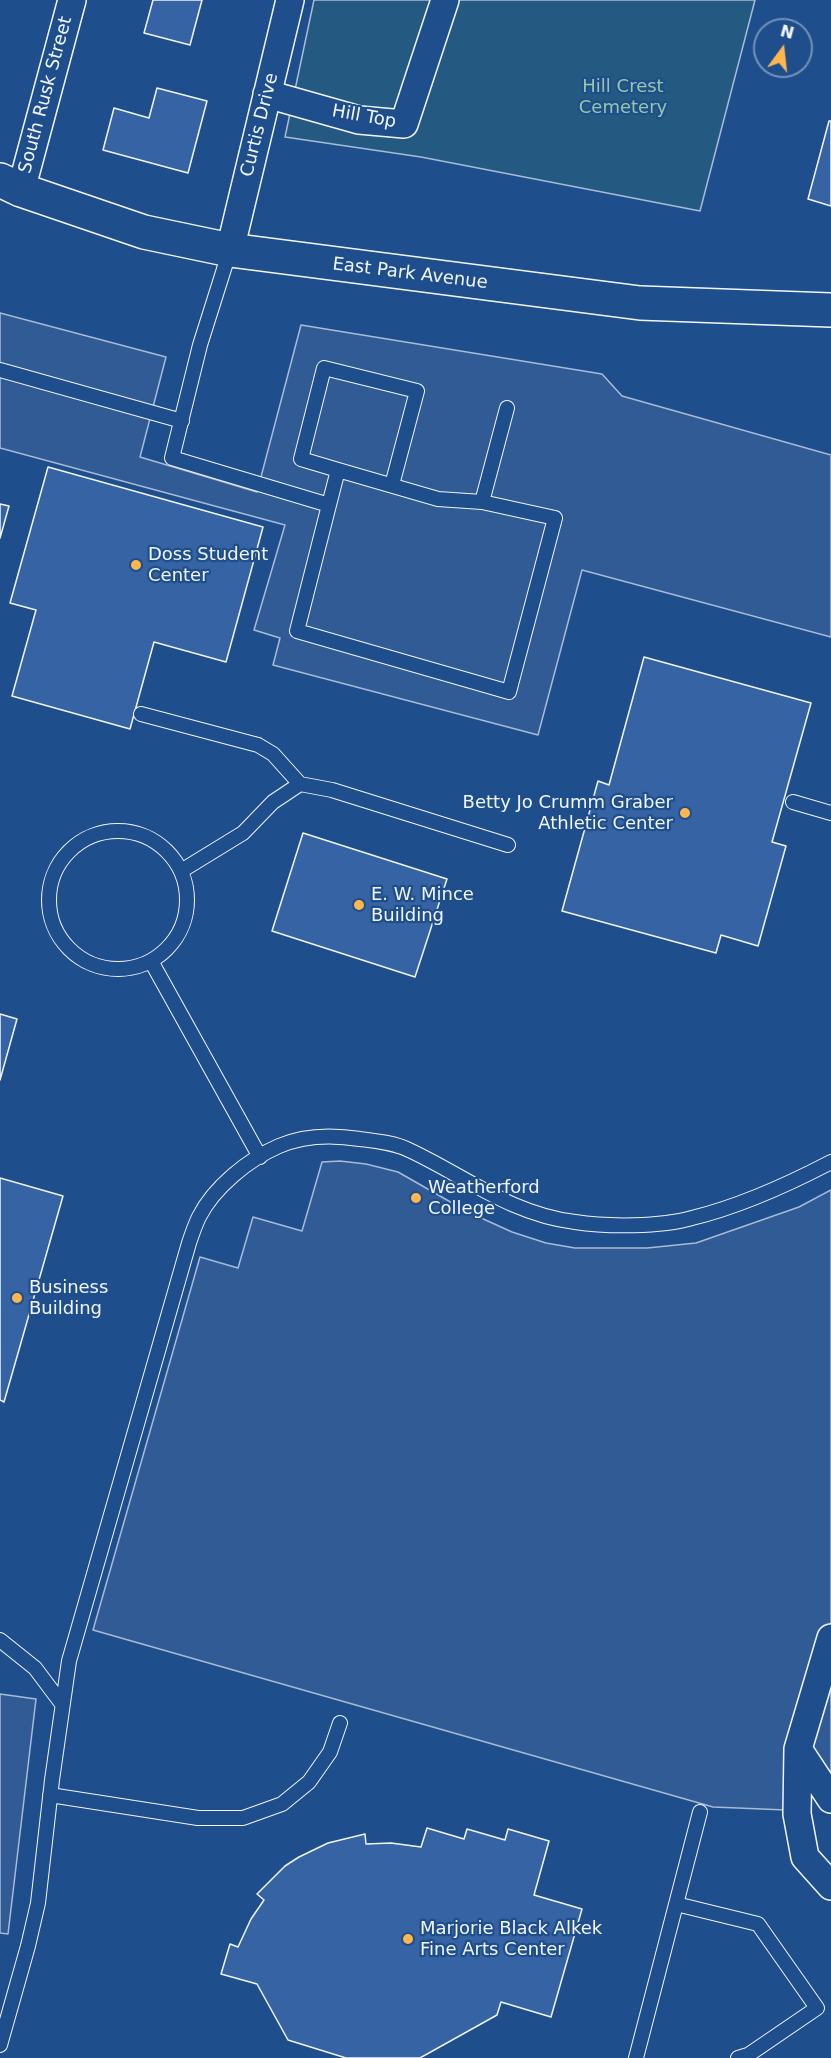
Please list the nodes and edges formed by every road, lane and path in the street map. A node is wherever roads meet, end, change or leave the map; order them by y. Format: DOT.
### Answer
graph roads {
  1 [pos="72,0"];
  2 [pos="290,0"];
  3 [pos="445,0"];
  4 [pos="267,94"];
  5 [pos="10,185"];
  6 [pos="230,250"];
  7 [pos="831,310"];
  8 [pos="0,370"];
  9 [pos="507,408"];
  10 [pos="182,421"];
  11 [pos="338,470"];
  12 [pos="392,485"];
  13 [pos="482,502"];
  14 [pos="329,505"];
  15 [pos="141,714"];
  16 [pos="300,784"];
  17 [pos="793,802"];
  18 [pos="831,813"];
  19 [pos="508,845"];
  20 [pos="181,871"];
  21 [pos="151,961"];
  22 [pos="260,1157"];
  23 [pos="831,1161"];
  24 [pos="831,1638"];
  25 [pos="0,1640"];
  26 [pos="824,1686"];
  27 [pos="62,1704"];
  28 [pos="340,1723"];
  29 [pos="798,1749"];
  30 [pos="50,1795"];
  31 [pos="831,1799"];
  32 [pos="700,1812"];
  33 [pos="831,1886"];
  34 [pos="676,1904"];
  35 [pos="0,2045"];
  36 [pos="636,2058"];
  37 [pos="738,2058"];
  1 -- 5 [label="street, South Rusk Street"];
  2 -- 4 [label="street, Curtis Drive"];
  3 -- 4 [label="street, Hill Top"];
  4 -- 6 [label="street, Curtis Drive"];
  5 -- 6 [label="street, East Park Avenue"];
  6 -- 7 [label="street, East Park Avenue"];
  6 -- 10 [label="lane"];
  8 -- 10 [label="lane"];
  9 -- 13 [label="lane"];
  10 -- 14 [label="lane"];
  11 -- 12 [label="lane"];
  11 -- 12 [label="lane"];
  11 -- 14 [label="lane"];
  12 -- 13 [label="lane"];
  13 -- 14 [label="lane"];
  15 -- 16 [label="lane"];
  16 -- 19 [label="lane"];
  16 -- 20 [label="lane"];
  17 -- 18 [label="lane"];
  20 -- 21 [label="lane"];
  20 -- 21 [label="lane"];
  21 -- 22 [label="lane"];
  22 -- 23 [label="lane"];
  22 -- 27 [label="lane"];
  24 -- 26 [label="street"];
  25 -- 27 [label="lane"];
  26 -- 29 [label="street"];
  27 -- 30 [label="lane"];
  28 -- 30 [label="lane"];
  29 -- 31 [label="street"];
  29 -- 33 [label="street"];
  30 -- 35 [label="lane"];
  32 -- 34 [label="lane"];
  34 -- 36 [label="lane"];
  34 -- 37 [label="lane"];
}
